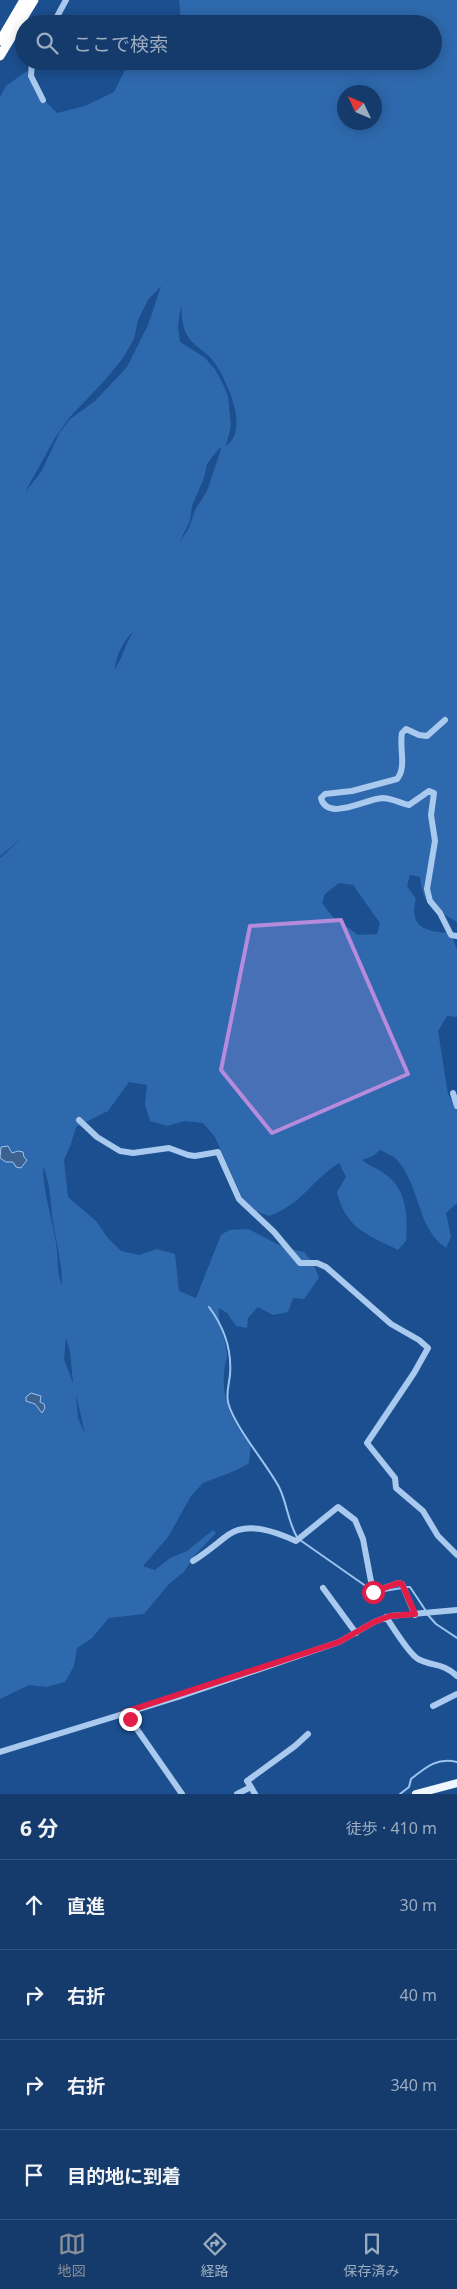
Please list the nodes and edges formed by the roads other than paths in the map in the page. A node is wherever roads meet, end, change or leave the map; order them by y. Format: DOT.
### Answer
graph roads {
  1 [pos="24,0"];
  2 [pos="34,0"];
  3 [pos="66,0"];
  4 [pos="25,15"];
  5 [pos="58,15"];
  6 [pos="15,31"];
  7 [pos="0,40"];
  8 [pos="0,56"];
  9 [pos="31,70"];
  10 [pos="43,100"];
  11 [pos="445,720"];
  12 [pos="457,936"];
  13 [pos="453,1092"];
  14 [pos="457,1106"];
  15 [pos="79,1120"];
  16 [pos="457,1555"];
  17 [pos="193,1561"];
  18 [pos="323,1588"];
  19 [pos="457,1610"];
  20 [pos="415,1614"];
  21 [pos="386,1617"];
  22 [pos="356,1633"];
  23 [pos="457,1676"];
  24 [pos="457,1694"];
  25 [pos="433,1706"];
  26 [pos="125,1712"];
  27 [pos="308,1734"];
  28 [pos="0,1752"];
  29 [pos="457,1783"];
  30 [pos="251,1787"];
  31 [pos="182,1794"];
  32 [pos="237,1794"];
  33 [pos="255,1794"];
  34 [pos="416,1794"];
  1 -- 7 [label="highway"];
  2 -- 4 [label="highway"];
  3 -- 5 [label="street"];
  6 -- 8 [label="highway"];
  9 -- 10 [label="street"];
  11 -- 12 [label="street"];
  13 -- 14 [label="street"];
  15 -- 16 [label="street"];
  17 -- 20 [label="street"];
  18 -- 22 [label="street"];
  19 -- 20 [label="street"];
  20 -- 21 [label="street"];
  21 -- 22 [label="street"];
  21 -- 23 [label="street"];
  22 -- 26 [label="street"];
  24 -- 25 [label="street"];
  26 -- 28 [label="street"];
  26 -- 31 [label="street"];
  27 -- 30 [label="street"];
  29 -- 34 [label="main road"];
  30 -- 32 [label="street"];
  30 -- 33 [label="street"];
}
